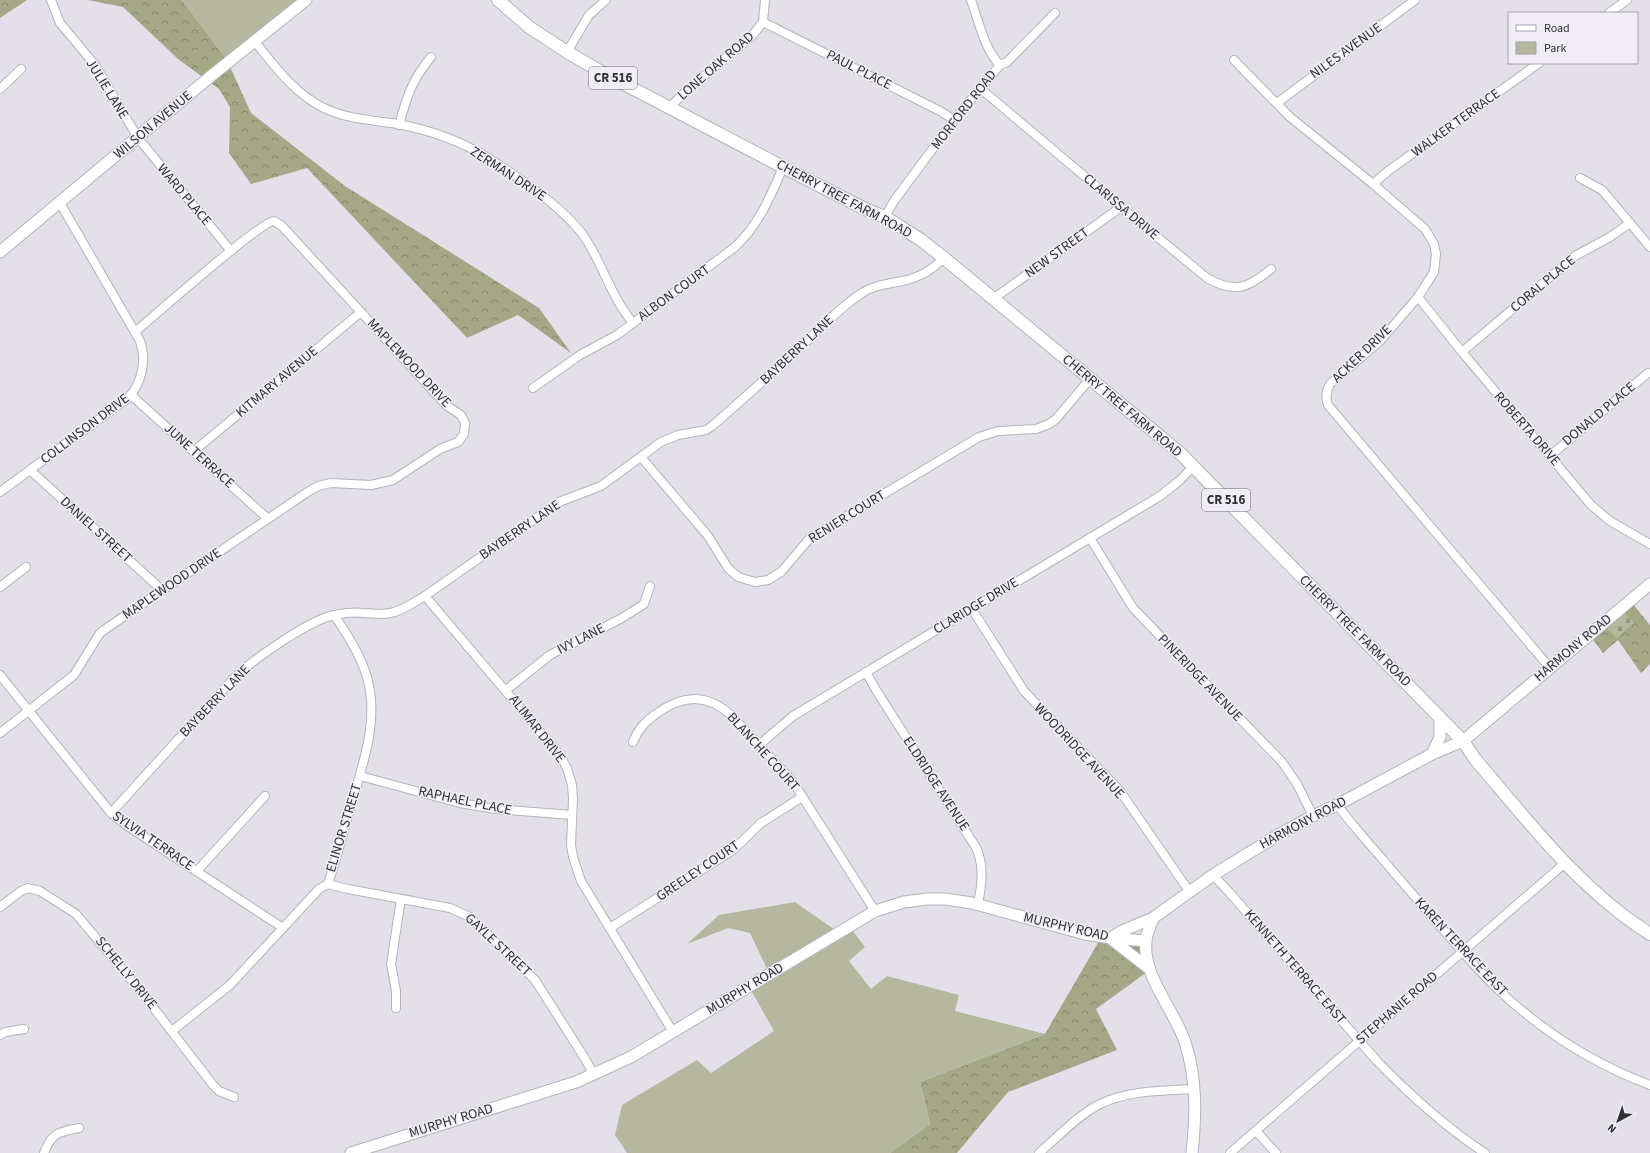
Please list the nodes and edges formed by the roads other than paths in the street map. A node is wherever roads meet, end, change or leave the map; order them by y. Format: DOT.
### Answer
graph roads {
  1 [pos="51,0"];
  2 [pos="306,0"];
  3 [pos="498,0"];
  4 [pos="606,0"];
  5 [pos="765,0"];
  6 [pos="971,0"];
  7 [pos="1415,0"];
  8 [pos="1622,2"];
  9 [pos="1610,12"];
  10 [pos="1055,13"];
  11 [pos="763,22"];
  12 [pos="255,42"];
  13 [pos="567,52"];
  14 [pos="431,57"];
  15 [pos="1234,60"];
  16 [pos="1539,64"];
  17 [pos="1000,65"];
  18 [pos="21,69"];
  19 [pos="0,89"];
  20 [pos="981,89"];
  21 [pos="1277,103"];
  22 [pos="669,108"];
  23 [pos="954,120"];
  24 [pos="399,125"];
  25 [pos="138,138"];
  26 [pos="783,167"];
  27 [pos="1580,178"];
  28 [pos="1373,184"];
  29 [pos="60,203"];
  30 [pos="1120,207"];
  31 [pos="885,217"];
  32 [pos="1630,223"];
  33 [pos="1650,247"];
  34 [pos="231,251"];
  35 [pos="0,252"];
  36 [pos="944,258"];
  37 [pos="1270,269"];
  38 [pos="1418,297"];
  39 [pos="993,299"];
  40 [pos="361,312"];
  41 [pos="633,323"];
  42 [pos="135,332"];
  43 [pos="1462,352"];
  44 [pos="1648,373"];
  45 [pos="1089,380"];
  46 [pos="533,388"];
  47 [pos="131,395"];
  48 [pos="194,451"];
  49 [pos="1550,456"];
  50 [pos="641,457"];
  51 [pos="1193,467"];
  52 [pos="30,470"];
  53 [pos="0,492"];
  54 [pos="267,518"];
  55 [pos="1090,538"];
  56 [pos="1650,544"];
  57 [pos="26,567"];
  58 [pos="1650,584"];
  59 [pos="650,586"];
  60 [pos="0,587"];
  61 [pos="162,590"];
  62 [pos="425,596"];
  63 [pos="972,609"];
  64 [pos="334,615"];
  65 [pos="1550,668"];
  66 [pos="866,672"];
  67 [pos="0,674"];
  68 [pos="506,690"];
  69 [pos="29,711"];
  70 [pos="1440,718"];
  71 [pos="0,733"];
  72 [pos="1463,741"];
  73 [pos="632,742"];
  74 [pos="759,745"];
  75 [pos="1432,754"];
  76 [pos="360,776"];
  77 [pos="265,796"];
  78 [pos="802,797"];
  79 [pos="1337,805"];
  80 [pos="111,813"];
  81 [pos="572,815"];
  82 [pos="1313,816"];
  83 [pos="1565,863"];
  84 [pos="197,871"];
  85 [pos="1213,875"];
  86 [pos="328,884"];
  87 [pos="1189,891"];
  88 [pos="401,899"];
  89 [pos="978,904"];
  90 [pos="0,907"];
  91 [pos="875,911"];
  92 [pos="1153,918"];
  93 [pos="283,928"];
  94 [pos="610,928"];
  95 [pos="1650,934"];
  96 [pos="1111,938"];
  97 [pos="1146,941"];
  98 [pos="1462,951"];
  99 [pos="1147,967"];
  100 [pos="396,1008"];
  101 [pos="24,1029"];
  102 [pos="172,1031"];
  103 [pos="673,1032"];
  104 [pos="0,1035"];
  105 [pos="1359,1041"];
  106 [pos="594,1075"];
  107 [pos="1650,1085"];
  108 [pos="1194,1089"];
  109 [pos="234,1097"];
  110 [pos="79,1128"];
  111 [pos="1256,1131"];
  112 [pos="44,1153"];
  113 [pos="350,1153"];
  114 [pos="1039,1153"];
  115 [pos="1192,1153"];
  116 [pos="1230,1153"];
  117 [pos="1276,1153"];
  118 [pos="1485,1153"];
  1 -- 25 [label="street, JULIE LANE"];
  2 -- 12 [label="street, WILSON AVENUE"];
  3 -- 13 [label="main road, CHERRY TREE FARM ROAD / CR 516"];
  4 -- 13 [label="street"];
  5 -- 11 [label="street, LONE OAK ROAD"];
  6 -- 17 [label="street"];
  7 -- 21 [label="street, NILES AVENUE"];
  8 -- 9 [label="street"];
  10 -- 17 [label="street, MORFORD ROAD"];
  11 -- 22 [label="street, LONE OAK ROAD"];
  11 -- 23 [label="street, PAUL PLACE"];
  12 -- 24 [label="street, ZERMAN DRIVE"];
  12 -- 25 [label="street, WILSON AVENUE"];
  13 -- 22 [label="main road, CHERRY TREE FARM ROAD / CR 516"];
  14 -- 24 [label="street"];
  15 -- 21 [label="street, ACKER DRIVE"];
  16 -- 28 [label="street, WALKER TERRACE"];
  17 -- 20 [label="street, MORFORD ROAD"];
  18 -- 19 [label="street"];
  20 -- 23 [label="street, MORFORD ROAD"];
  20 -- 30 [label="street, CLARISSA DRIVE"];
  21 -- 28 [label="street, ACKER DRIVE"];
  22 -- 26 [label="main road, CHERRY TREE FARM ROAD / CR 516"];
  23 -- 31 [label="street, MORFORD ROAD"];
  24 -- 41 [label="street, ZERMAN DRIVE"];
  25 -- 29 [label="street, WILSON AVENUE"];
  25 -- 34 [label="street, WARD PLACE"];
  26 -- 31 [label="main road, CHERRY TREE FARM ROAD / CR 516"];
  26 -- 41 [label="street, ALBON COURT"];
  27 -- 32 [label="street"];
  28 -- 38 [label="street, ACKER DRIVE"];
  29 -- 35 [label="street, WILSON AVENUE"];
  29 -- 42 [label="street, COLLINSON DRIVE"];
  30 -- 37 [label="street, CLARISSA DRIVE"];
  30 -- 39 [label="street, NEW STREET"];
  31 -- 36 [label="main road, CHERRY TREE FARM ROAD / CR 516"];
  32 -- 33 [label="street"];
  32 -- 43 [label="street, CORAL PLACE"];
  34 -- 40 [label="street, MAPLEWOOD DRIVE"];
  34 -- 42 [label="street, MAPLEWOOD DRIVE"];
  36 -- 39 [label="main road, CHERRY TREE FARM ROAD / CR 516"];
  36 -- 50 [label="street, BAYBERRY LANE"];
  38 -- 43 [label="street, ROBERTA DRIVE"];
  38 -- 65 [label="street, ACKER DRIVE"];
  39 -- 45 [label="main road, CHERRY TREE FARM ROAD / CR 516"];
  40 -- 48 [label="street, KITMARY AVENUE"];
  40 -- 54 [label="street, MAPLEWOOD DRIVE"];
  41 -- 46 [label="street, ALBON COURT"];
  42 -- 47 [label="street, COLLINSON DRIVE"];
  43 -- 49 [label="street, ROBERTA DRIVE"];
  44 -- 49 [label="street, DONALD PLACE"];
  45 -- 50 [label="street, RENIER COURT"];
  45 -- 51 [label="main road, CHERRY TREE FARM ROAD / CR 516"];
  47 -- 48 [label="street, JUNE TERRACE"];
  47 -- 52 [label="street, COLLINSON DRIVE"];
  48 -- 54 [label="street, JUNE TERRACE"];
  49 -- 56 [label="street, ROBERTA DRIVE"];
  50 -- 62 [label="street, BAYBERRY LANE"];
  51 -- 55 [label="street, CLARIDGE DRIVE"];
  51 -- 70 [label="main road, CHERRY TREE FARM ROAD / CR 516"];
  52 -- 53 [label="street, COLLINSON DRIVE"];
  52 -- 61 [label="street, DANIEL STREET"];
  54 -- 61 [label="street, MAPLEWOOD DRIVE"];
  55 -- 63 [label="street, CLARIDGE DRIVE"];
  55 -- 82 [label="street, PINERIDGE AVENUE"];
  57 -- 60 [label="street"];
  58 -- 65 [label="street, HARMONY ROAD"];
  59 -- 68 [label="street, IVY LANE"];
  61 -- 69 [label="street, MAPLEWOOD DRIVE"];
  62 -- 64 [label="street, BAYBERRY LANE"];
  62 -- 68 [label="street, ALIMAR DRIVE"];
  63 -- 66 [label="street, CLARIDGE DRIVE"];
  63 -- 87 [label="street, WOODRIDGE AVENUE"];
  64 -- 76 [label="street, ELINOR STREET"];
  64 -- 80 [label="street, BAYBERRY LANE"];
  65 -- 72 [label="street, HARMONY ROAD"];
  66 -- 74 [label="street, CLARIDGE DRIVE"];
  66 -- 89 [label="street, ELDRIDGE AVENUE"];
  67 -- 69 [label="street, SYLVIA TERRACE"];
  68 -- 81 [label="street, ALIMAR DRIVE"];
  69 -- 71 [label="street, MAPLEWOOD DRIVE"];
  69 -- 80 [label="street, SYLVIA TERRACE"];
  70 -- 72 [label="main road, CHERRY TREE FARM ROAD / CR 516"];
  70 -- 75 [label="street"];
  72 -- 75 [label="street, HARMONY ROAD"];
  72 -- 83 [label="main road, CHERRY TREE FARM ROAD / CR 516"];
  73 -- 74 [label="street, BLANCHE COURT"];
  74 -- 78 [label="street, BLANCHE COURT"];
  75 -- 79 [label="street, HARMONY ROAD"];
  76 -- 81 [label="street, RAPHAEL PLACE"];
  76 -- 86 [label="street, ELINOR STREET"];
  77 -- 84 [label="street"];
  78 -- 91 [label="street, BLANCHE COURT"];
  78 -- 94 [label="street, GREELEY COURT"];
  79 -- 82 [label="street, HARMONY ROAD"];
  79 -- 98 [label="street, KAREN TERRACE EAST"];
  80 -- 84 [label="street, SYLVIA TERRACE"];
  81 -- 94 [label="street, ALIMAR DRIVE"];
  82 -- 85 [label="street, HARMONY ROAD"];
  83 -- 95 [label="main road, CHERRY TREE FARM ROAD / CR 516"];
  83 -- 98 [label="street, STEPHANIE ROAD"];
  84 -- 93 [label="street, SYLVIA TERRACE"];
  85 -- 87 [label="street, HARMONY ROAD"];
  85 -- 105 [label="street, KENNETH TERRACE EAST"];
  86 -- 88 [label="street, GAYLE STREET"];
  86 -- 93 [label="street, ELINOR STREET"];
  87 -- 92 [label="street, HARMONY ROAD"];
  88 -- 100 [label="street"];
  88 -- 106 [label="street, GAYLE STREET"];
  89 -- 91 [label="street, MURPHY ROAD"];
  89 -- 96 [label="street, MURPHY ROAD"];
  90 -- 102 [label="street, SCHELLY DRIVE"];
  91 -- 103 [label="street, MURPHY ROAD"];
  92 -- 96 [label="street, HARMONY ROAD"];
  92 -- 97 [label="street"];
  93 -- 102 [label="street, ELINOR STREET"];
  94 -- 103 [label="street, ALIMAR DRIVE"];
  96 -- 97 [label="street, MURPHY ROAD"];
  96 -- 99 [label="street"];
  97 -- 99 [label="street"];
  98 -- 105 [label="street, STEPHANIE ROAD"];
  98 -- 107 [label="street, KAREN TERRACE EAST"];
  99 -- 108 [label="street"];
  101 -- 104 [label="street"];
  102 -- 109 [label="street, SCHELLY DRIVE"];
  103 -- 106 [label="street, MURPHY ROAD"];
  105 -- 111 [label="street, STEPHANIE ROAD"];
  105 -- 118 [label="street, KENNETH TERRACE EAST"];
  106 -- 113 [label="street, MURPHY ROAD"];
  108 -- 114 [label="street"];
  108 -- 115 [label="street"];
  110 -- 112 [label="street"];
  111 -- 116 [label="street, STEPHANIE ROAD"];
  111 -- 117 [label="street"];
}
